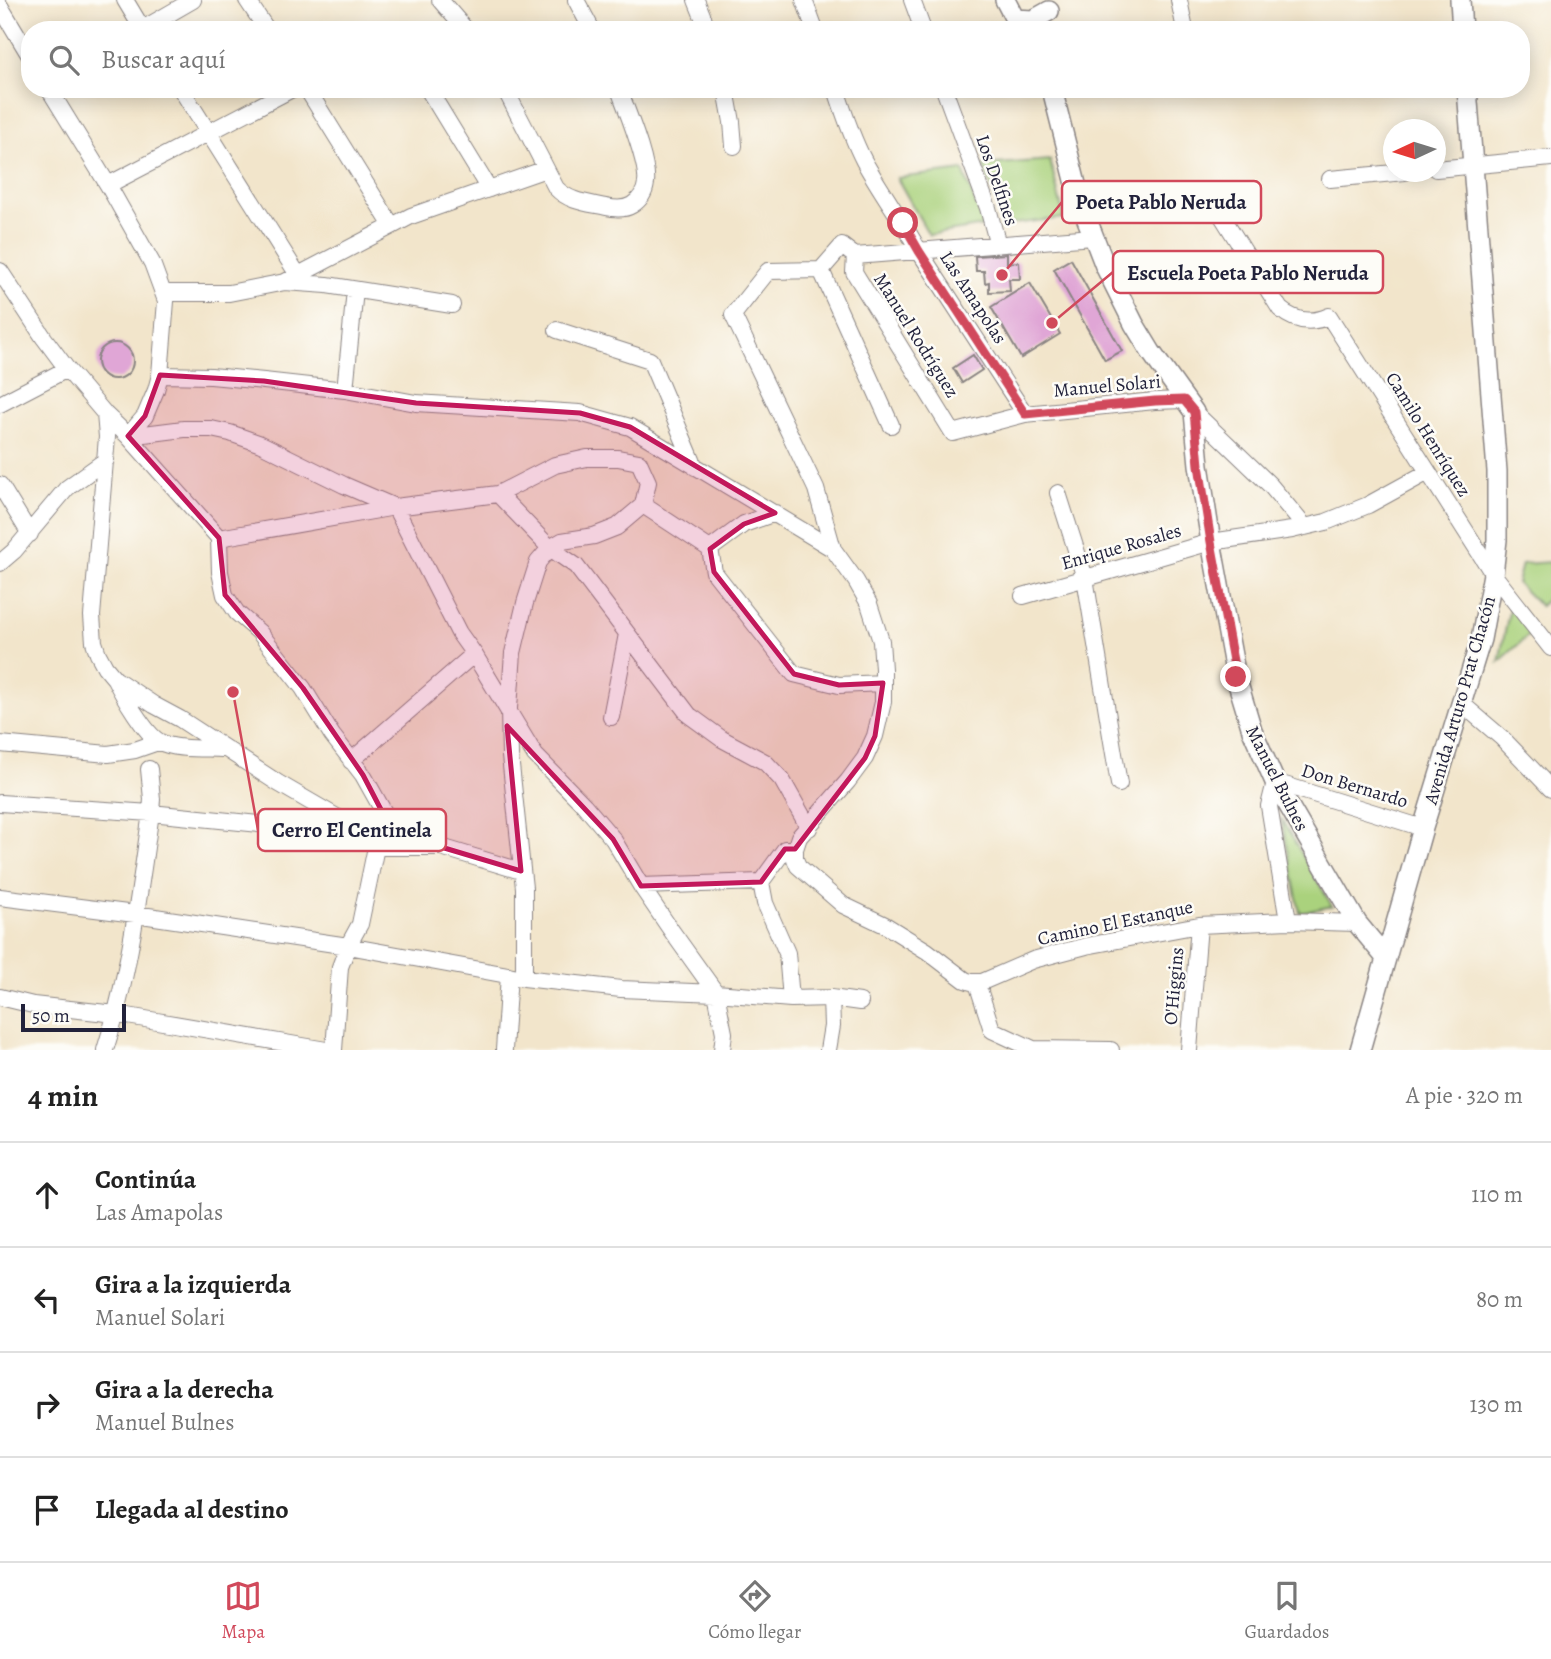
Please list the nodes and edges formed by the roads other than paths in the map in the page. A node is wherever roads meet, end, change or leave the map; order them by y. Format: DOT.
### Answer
graph roads {
  1 [pos="125,0"];
  2 [pos="193,0"];
  3 [pos="247,0"];
  4 [pos="440,0"];
  5 [pos="576,0"];
  6 [pos="696,0"];
  7 [pos="804,0"];
  8 [pos="912,0"];
  9 [pos="1004,0"];
  10 [pos="1179,0"];
  11 [pos="1460,0"];
  12 [pos="0,6"];
  13 [pos="1050,13"];
  14 [pos="137,21"];
  15 [pos="156,21"];
  16 [pos="261,21"];
  17 [pos="458,21"];
  18 [pos="587,21"];
  19 [pos="704,21"];
  20 [pos="812,21"];
  21 [pos="920,21"];
  22 [pos="1016,21"];
  23 [pos="1030,21"];
  24 [pos="1183,21"];
  25 [pos="1461,21"];
  26 [pos="21,41"];
  27 [pos="54,98"];
  28 [pos="187,98"];
  29 [pos="275,98"];
  30 [pos="313,98"];
  31 [pos="433,98"];
  32 [pos="510,98"];
  33 [pos="622,98"];
  34 [pos="728,98"];
  35 [pos="839,98"];
  36 [pos="947,98"];
  37 [pos="1054,98"];
  38 [pos="1468,98"];
  39 [pos="209,133"];
  40 [pos="734,146"];
  41 [pos="1551,158"];
  42 [pos="1473,165"];
  43 [pos="1446,168"];
  44 [pos="546,169"];
  45 [pos="1383,174"];
  46 [pos="1330,179"];
  47 [pos="108,186"];
  48 [pos="489,189"];
  49 [pos="1081,204"];
  50 [pos="392,226"];
  51 [pos="1093,237"];
  52 [pos="998,245"];
  53 [pos="919,251"];
  54 [pos="855,256"];
  55 [pos="821,270"];
  56 [pos="0,271"];
  57 [pos="292,278"];
  58 [pos="355,290"];
  59 [pos="164,293"];
  60 [pos="452,305"];
  61 [pos="557,331"];
  62 [pos="67,369"];
  63 [pos="160,375"];
  64 [pos="345,390"];
  65 [pos="0,404"];
  66 [pos="1189,406"];
  67 [pos="105,414"];
  68 [pos="1025,414"];
  69 [pos="891,425"];
  70 [pos="953,433"];
  71 [pos="128,436"];
  72 [pos="106,460"];
  73 [pos="695,467"];
  74 [pos="1428,472"];
  75 [pos="0,485"];
  76 [pos="1058,493"];
  77 [pos="498,494"];
  78 [pos="643,505"];
  79 [pos="395,507"];
  80 [pos="775,513"];
  81 [pos="1305,527"];
  82 [pos="30,534"];
  83 [pos="219,538"];
  84 [pos="1211,542"];
  85 [pos="550,548"];
  86 [pos="710,549"];
  87 [pos="833,549"];
  88 [pos="0,563"];
  89 [pos="1493,575"];
  90 [pos="1085,578"];
  91 [pos="1023,596"];
  92 [pos="1551,620"];
  93 [pos="1539,633"];
  94 [pos="627,634"];
  95 [pos="1551,648"];
  96 [pos="474,654"];
  97 [pos="115,679"];
  98 [pos="883,683"];
  99 [pos="1461,703"];
  100 [pos="509,713"];
  101 [pos="611,717"];
  102 [pos="158,741"];
  103 [pos="0,744"];
  104 [pos="224,749"];
  105 [pos="351,761"];
  106 [pos="149,769"];
  107 [pos="1275,782"];
  108 [pos="1119,784"];
  109 [pos="1551,789"];
  110 [pos="0,803"];
  111 [pos="151,813"];
  112 [pos="288,827"];
  113 [pos="808,828"];
  114 [pos="1423,828"];
  115 [pos="400,846"];
  116 [pos="376,848"];
  117 [pos="795,849"];
  118 [pos="521,871"];
  119 [pos="761,882"];
  120 [pos="641,886"];
  121 [pos="0,897"];
  122 [pos="135,914"];
  123 [pos="1288,921"];
  124 [pos="1357,923"];
  125 [pos="1199,925"];
  126 [pos="348,946"];
  127 [pos="1386,958"];
  128 [pos="517,977"];
  129 [pos="977,983"];
  130 [pos="716,992"];
  131 [pos="0,997"];
  132 [pos="831,998"];
  133 [pos="792,999"];
  134 [pos="860,1002"];
  135 [pos="116,1014"];
  136 [pos="1033,1049"];
  137 [pos="104,1050"];
  138 [pos="326,1050"];
  139 [pos="334,1050"];
  140 [pos="504,1050"];
  141 [pos="722,1050"];
  142 [pos="828,1050"];
  143 [pos="1111,1050"];
  144 [pos="1189,1050"];
  145 [pos="1360,1050"];
  1 -- 14 [label="street"];
  2 -- 15 [label="street"];
  3 -- 16 [label="street"];
  4 -- 17 [label="street"];
  5 -- 18 [label="street"];
  6 -- 19 [label="street"];
  7 -- 20 [label="street"];
  8 -- 21 [label="street"];
  9 -- 22 [label="street"];
  10 -- 24 [label="street"];
  11 -- 25 [label="street"];
  12 -- 26 [label="street"];
  13 -- 23 [label="street"];
  27 -- 47 [label="street"];
  28 -- 39 [label="street"];
  29 -- 39 [label="street"];
  30 -- 50 [label="street"];
  31 -- 48 [label="street"];
  32 -- 44 [label="street"];
  33 -- 44 [label="street"];
  34 -- 40 [label="street"];
  35 -- 53 [label="street, Las Amapolas"];
  36 -- 52 [label="street, Los Delfines"];
  37 -- 49 [label="street"];
  38 -- 42 [label="street, Avenida Arturo Prat Chacón"];
  39 -- 47 [label="street"];
  39 -- 57 [label="street"];
  41 -- 42 [label="street"];
  42 -- 43 [label="street"];
  42 -- 89 [label="street, Avenida Arturo Prat Chacón"];
  44 -- 48 [label="street"];
  45 -- 46 [label="street"];
  47 -- 59 [label="street"];
  48 -- 50 [label="street"];
  49 -- 51 [label="street"];
  49 -- 74 [label="street, Camilo Henríquez"];
  50 -- 57 [label="street"];
  51 -- 52 [label="street"];
  51 -- 66 [label="street"];
  52 -- 53 [label="street"];
  53 -- 54 [label="street"];
  53 -- 68 [label="street, Las Amapolas"];
  54 -- 55 [label="street"];
  54 -- 70 [label="street, Manuel Rodríguez"];
  55 -- 69 [label="street"];
  55 -- 87 [label="street"];
  56 -- 62 [label="street"];
  57 -- 58 [label="street"];
  57 -- 59 [label="street"];
  58 -- 60 [label="street"];
  58 -- 64 [label="street"];
  59 -- 63 [label="street"];
  61 -- 73 [label="street"];
  62 -- 65 [label="street"];
  62 -- 67 [label="street"];
  63 -- 64 [label="street"];
  63 -- 71 [label="street"];
  64 -- 73 [label="street"];
  66 -- 68 [label="street, Manuel Solari"];
  66 -- 81 [label="street"];
  66 -- 84 [label="street, Manuel Bulnes"];
  67 -- 71 [label="street"];
  67 -- 72 [label="street"];
  68 -- 70 [label="street, Manuel Solari"];
  71 -- 79 [label="street"];
  71 -- 83 [label="street"];
  72 -- 82 [label="street"];
  72 -- 97 [label="street"];
  73 -- 80 [label="street"];
  74 -- 81 [label="street, Enrique Rosales"];
  74 -- 89 [label="street, Camilo Henríquez"];
  75 -- 82 [label="street"];
  76 -- 90 [label="street"];
  77 -- 78 [label="street"];
  77 -- 79 [label="street"];
  77 -- 85 [label="street"];
  78 -- 85 [label="street"];
  78 -- 86 [label="street"];
  79 -- 83 [label="street"];
  79 -- 96 [label="street"];
  80 -- 86 [label="street"];
  80 -- 87 [label="street"];
  81 -- 84 [label="street, Enrique Rosales"];
  82 -- 88 [label="street"];
  83 -- 105 [label="street"];
  84 -- 90 [label="street, Enrique Rosales"];
  84 -- 107 [label="street, Manuel Bulnes"];
  85 -- 94 [label="street"];
  85 -- 100 [label="street"];
  86 -- 98 [label="street"];
  87 -- 98 [label="street"];
  89 -- 93 [label="street, Camilo Henríquez"];
  89 -- 99 [label="street, Avenida Arturo Prat Chacón"];
  90 -- 91 [label="street, Enrique Rosales"];
  90 -- 108 [label="street"];
  92 -- 93 [label="street"];
  93 -- 95 [label="street, Camilo Henríquez"];
  94 -- 101 [label="street"];
  94 -- 113 [label="street"];
  96 -- 100 [label="street"];
  96 -- 105 [label="street"];
  97 -- 102 [label="street"];
  97 -- 104 [label="street"];
  98 -- 113 [label="street"];
  99 -- 109 [label="street"];
  99 -- 114 [label="street, Avenida Arturo Prat Chacón"];
  100 -- 118 [label="street"];
  100 -- 120 [label="street"];
  102 -- 103 [label="street"];
  102 -- 104 [label="street"];
  104 -- 116 [label="street"];
  105 -- 115 [label="street"];
  106 -- 111 [label="street"];
  107 -- 114 [label="street, Don Bernardo"];
  107 -- 123 [label="street"];
  107 -- 124 [label="street, Manuel Bulnes"];
  110 -- 111 [label="street"];
  111 -- 112 [label="street"];
  111 -- 122 [label="street"];
  113 -- 117 [label="street"];
  114 -- 127 [label="street, Avenida Arturo Prat Chacón"];
  115 -- 116 [label="street"];
  115 -- 118 [label="street"];
  116 -- 126 [label="street"];
  117 -- 119 [label="street"];
  117 -- 129 [label="street"];
  118 -- 128 [label="street"];
  119 -- 120 [label="street"];
  119 -- 133 [label="street"];
  120 -- 130 [label="street"];
  121 -- 122 [label="street"];
  122 -- 126 [label="street"];
  122 -- 135 [label="street"];
  123 -- 124 [label="street, Camino El Estanque"];
  123 -- 125 [label="street, Camino El Estanque"];
  124 -- 127 [label="street, Manuel Bulnes"];
  125 -- 129 [label="street, Camino El Estanque"];
  125 -- 144 [label="street, O'Higgins"];
  126 -- 128 [label="street"];
  126 -- 139 [label="street"];
  127 -- 145 [label="street, Avenida Arturo Prat Chacón"];
  128 -- 130 [label="street"];
  128 -- 140 [label="street"];
  129 -- 136 [label="street"];
  130 -- 133 [label="street"];
  130 -- 141 [label="street"];
  131 -- 135 [label="street"];
  132 -- 133 [label="street"];
  132 -- 134 [label="street"];
  132 -- 142 [label="street"];
  135 -- 137 [label="street"];
  135 -- 138 [label="street"];
  136 -- 143 [label="street"];
}
